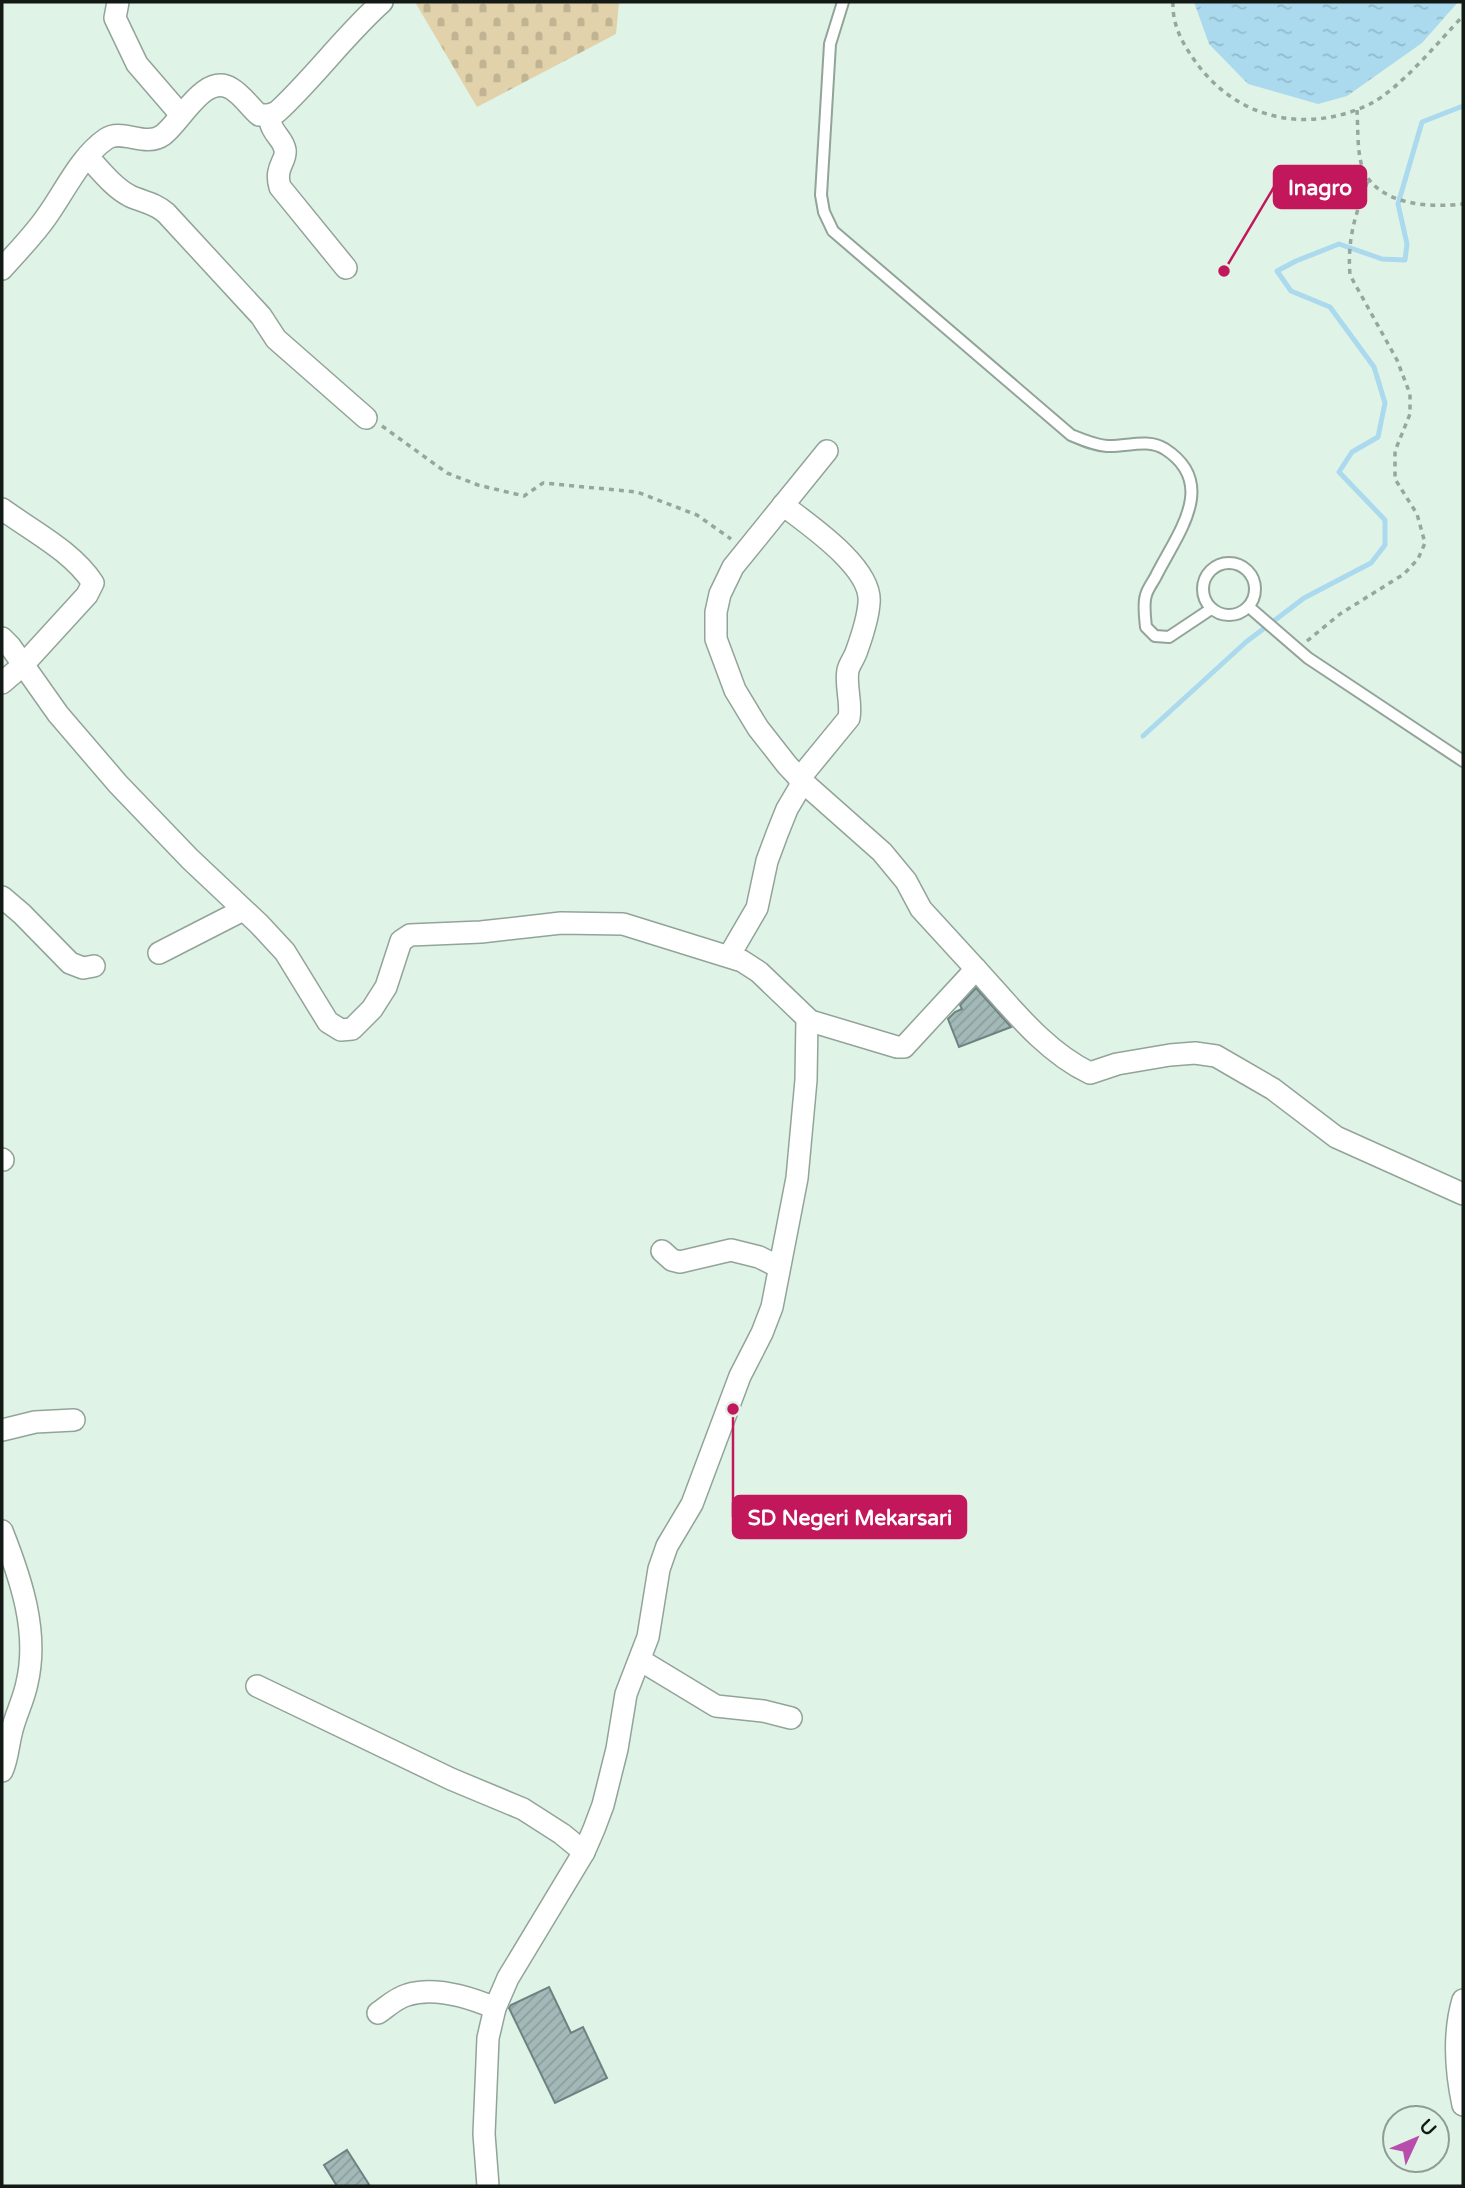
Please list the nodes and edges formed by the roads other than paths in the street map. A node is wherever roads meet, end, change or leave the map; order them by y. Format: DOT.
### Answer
graph roads {
  1 [pos="118,2"];
  2 [pos="382,2"];
  3 [pos="843,2"];
  4 [pos="181,115"];
  5 [pos="269,115"];
  6 [pos="88,157"];
  7 [pos="346,268"];
  8 [pos="2,269"];
  9 [pos="366,418"];
  10 [pos="827,451"];
  11 [pos="783,505"];
  12 [pos="2,509"];
  13 [pos="1211,609"];
  14 [pos="1253,610"];
  15 [pos="2,639"];
  16 [pos="23,665"];
  17 [pos="2,683"];
  18 [pos="1463,761"];
  19 [pos="801,781"];
  20 [pos="2,897"];
  21 [pos="243,910"];
  22 [pos="159,953"];
  23 [pos="729,956"];
  24 [pos="94,966"];
  25 [pos="976,969"];
  26 [pos="807,1020"];
  27 [pos="1463,1194"];
  28 [pos="662,1251"];
  29 [pos="779,1267"];
  30 [pos="74,1420"];
  31 [pos="2,1430"];
  32 [pos="2,1531"];
  33 [pos="640,1660"];
  34 [pos="257,1686"];
  35 [pos="791,1718"];
  36 [pos="2,1772"];
  37 [pos="584,1852"];
  38 [pos="1463,2000"];
  39 [pos="495,2008"];
  40 [pos="378,2013"];
  41 [pos="1463,2105"];
  42 [pos="488,2186"];
  1 -- 4 [label="street"];
  2 -- 5 [label="street"];
  3 -- 13 [label="lane"];
  4 -- 5 [label="street"];
  4 -- 6 [label="street"];
  5 -- 7 [label="street"];
  6 -- 8 [label="street"];
  6 -- 9 [label="street"];
  10 -- 11 [label="street"];
  11 -- 19 [label="street"];
  11 -- 19 [label="street"];
  12 -- 16 [label="street"];
  13 -- 14 [label="lane"];
  13 -- 14 [label="lane"];
  14 -- 18 [label="lane"];
  15 -- 16 [label="street"];
  16 -- 17 [label="street"];
  16 -- 21 [label="street"];
  19 -- 23 [label="street"];
  19 -- 25 [label="street"];
  20 -- 24 [label="street"];
  21 -- 22 [label="street"];
  21 -- 23 [label="street"];
  23 -- 26 [label="street"];
  25 -- 26 [label="street"];
  25 -- 27 [label="street"];
  26 -- 29 [label="street"];
  28 -- 29 [label="street"];
  29 -- 33 [label="street"];
  30 -- 31 [label="street"];
  32 -- 36 [label="street"];
  33 -- 35 [label="street"];
  33 -- 37 [label="street"];
  34 -- 37 [label="street"];
  37 -- 39 [label="street"];
  38 -- 41 [label="street"];
  39 -- 40 [label="street"];
  39 -- 42 [label="street"];
}
